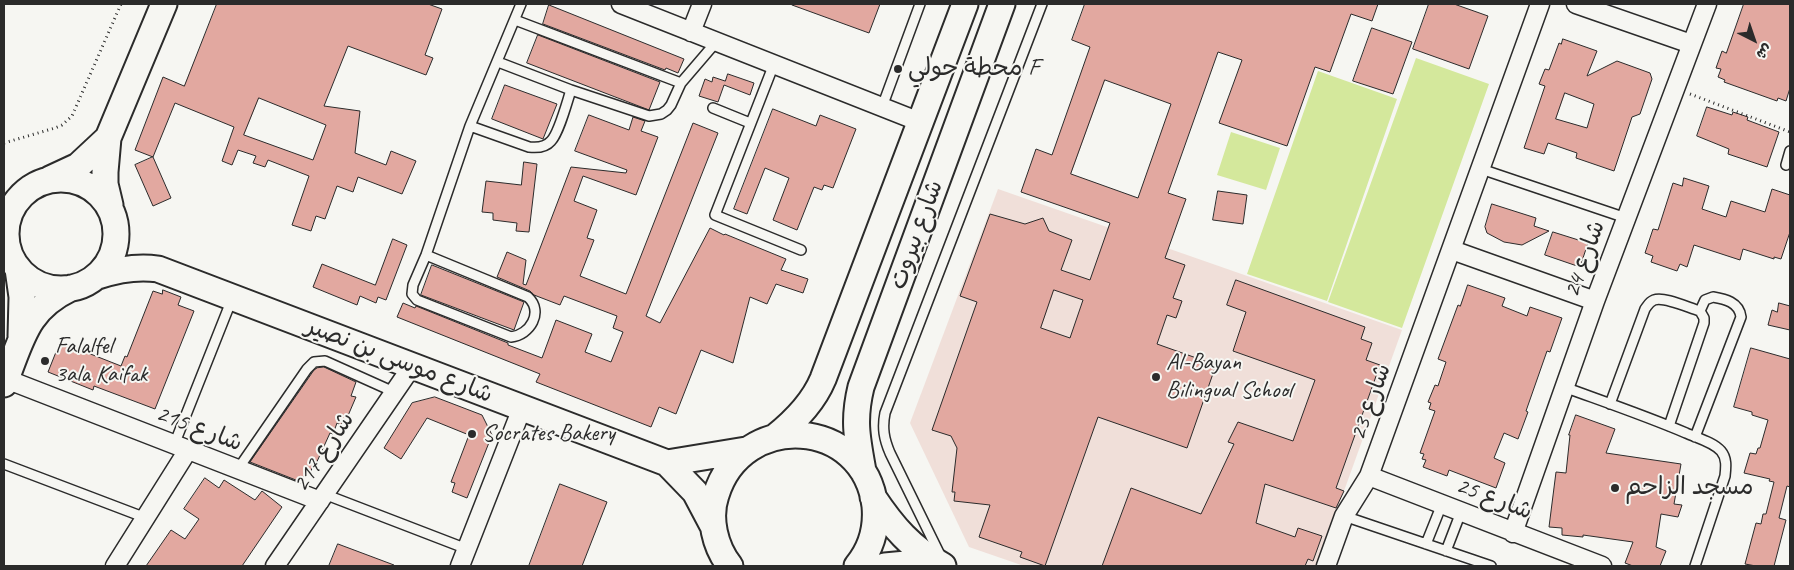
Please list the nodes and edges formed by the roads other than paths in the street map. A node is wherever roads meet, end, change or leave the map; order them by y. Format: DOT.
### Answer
graph roads {
  1 [pos="521,4"];
  2 [pos="621,4"];
  3 [pos="702,4"];
  4 [pos="920,4"];
  5 [pos="965,4"];
  6 [pos="1002,4"];
  7 [pos="1042,4"];
  8 [pos="1540,4"];
  9 [pos="1576,4"];
  10 [pos="1707,4"];
  11 [pos="160,5"];
  12 [pos="515,20"];
  13 [pos="691,32"];
  14 [pos="717,41"];
  15 [pos="1692,44"];
  16 [pos="498,62"];
  17 [pos="774,64"];
  18 [pos="681,83"];
  19 [pos="571,90"];
  20 [pos="882,107"];
  21 [pos="713,108"];
  22 [pos="920,122"];
  23 [pos="750,123"];
  24 [pos="470,126"];
  25 [pos="108,138"];
  26 [pos="911,148"];
  27 [pos="1790,151"];
  28 [pos="1786,165"];
  29 [pos="1481,169"];
  30 [pos="43,182"];
  31 [pos="4,193"];
  32 [pos="113,215"];
  33 [pos="1626,218"];
  34 [pos="801,250"];
  35 [pos="1452,250"];
  36 [pos="10,255"];
  37 [pos="426,255"];
  38 [pos="158,269"];
  39 [pos="98,276"];
  40 [pos="71,288"];
  41 [pos="895,293"];
  42 [pos="232,297"];
  43 [pos="1595,301"];
  44 [pos="1700,311"];
  45 [pos="21,337"];
  46 [pos="413,365"];
  47 [pos="5,381"];
  48 [pos="1564,386"];
  49 [pos="394,392"];
  50 [pos="1610,404"];
  51 [pos="522,408"];
  52 [pos="1669,426"];
  53 [pos="775,437"];
  54 [pos="1695,437"];
  55 [pos="181,448"];
  56 [pos="746,450"];
  57 [pos="667,463"];
  58 [pos="4,464"];
  59 [pos="238,469"];
  60 [pos="863,471"];
  61 [pos="1369,476"];
  62 [pos="874,497"];
  63 [pos="322,498"];
  64 [pos="1442,504"];
  65 [pos="1461,512"];
  66 [pos="1344,516"];
  67 [pos="146,518"];
  68 [pos="713,526"];
  69 [pos="1513,533"];
  70 [pos="1426,544"];
  71 [pos="467,549"];
  72 [pos="1446,551"];
  73 [pos="115,566"];
  74 [pos="275,566"];
  75 [pos="460,566"];
  76 [pos="729,566"];
  77 [pos="857,566"];
  78 [pos="884,566"];
  79 [pos="933,566"];
  80 [pos="944,566"];
  81 [pos="1326,566"];
  82 [pos="1491,566"];
  83 [pos="1602,566"];
  84 [pos="1695,566"];
  1 -- 12 [label="lane"];
  2 -- 13 [label="street"];
  3 -- 13 [label="street"];
  4 -- 20 [label="lane"];
  5 -- 22 [label="street, شارع بيروت"];
  6 -- 41 [label="street, شارع بيروت"];
  7 -- 80 [label="lane"];
  8 -- 29 [label="street, شارع 23"];
  9 -- 15 [label="street"];
  10 -- 15 [label="street, شارع 24"];
  11 -- 25 [label="street"];
  12 -- 16 [label="lane"];
  12 -- 18 [label="lane"];
  13 -- 14 [label="street"];
  14 -- 17 [label="street"];
  14 -- 18 [label="lane"];
  15 -- 33 [label="street, شارع 24"];
  16 -- 19 [label="lane"];
  16 -- 24 [label="lane"];
  17 -- 20 [label="street"];
  17 -- 23 [label="lane"];
  18 -- 19 [label="lane"];
  19 -- 24 [label="lane"];
  20 -- 22 [label="street"];
  21 -- 23 [label="lane"];
  22 -- 26 [label="street, شارع بيروت"];
  23 -- 34 [label="lane"];
  24 -- 37 [label="lane"];
  25 -- 30 [label="street"];
  25 -- 32 [label="street"];
  26 -- 41 [label="street"];
  26 -- 53 [label="street, شارع بيروت"];
  27 -- 28 [label="lane"];
  29 -- 33 [label="lane"];
  29 -- 35 [label="street, شارع 23"];
  30 -- 31 [label="street"];
  30 -- 32 [label="street"];
  30 -- 36 [label="street"];
  32 -- 38 [label="street, شارع موسى بن نصير"];
  32 -- 39 [label="street"];
  33 -- 43 [label="street, شارع 24"];
  35 -- 43 [label="street"];
  35 -- 61 [label="street, شارع 23"];
  36 -- 40 [label="street"];
  36 -- 45 [label="street"];
  37 -- 37 [label="lane"];
  38 -- 39 [label="street, شارع موسى بن نصير"];
  38 -- 42 [label="street, شارع موسى بن نصير"];
  39 -- 40 [label="street"];
  40 -- 45 [label="street"];
  41 -- 60 [label="street, شارع بيروت"];
  42 -- 46 [label="street, شارع موسى بن نصير"];
  42 -- 55 [label="lane"];
  43 -- 48 [label="street, شارع 24"];
  44 -- 50 [label="lane"];
  44 -- 52 [label="lane"];
  44 -- 54 [label="lane"];
  45 -- 47 [label="street"];
  46 -- 49 [label="street, شارع 217"];
  46 -- 51 [label="street, شارع موسى بن نصير"];
  47 -- 55 [label="street, شارع 215"];
  48 -- 50 [label="lane"];
  48 -- 69 [label="street, شارع 24"];
  49 -- 59 [label="lane"];
  49 -- 63 [label="street, شارع 217"];
  50 -- 52 [label="lane"];
  51 -- 57 [label="street, شارع موسى بن نصير"];
  51 -- 71 [label="street"];
  52 -- 54 [label="lane"];
  53 -- 56 [label="street"];
  53 -- 60 [label="street"];
  54 -- 84 [label="lane"];
  55 -- 59 [label="street, شارع 215"];
  55 -- 67 [label="street"];
  56 -- 57 [label="street"];
  56 -- 68 [label="street"];
  57 -- 68 [label="street, شارع موسى بن نصير"];
  58 -- 67 [label="lane"];
  59 -- 63 [label="street, شارع 215"];
  60 -- 62 [label="street"];
  61 -- 64 [label="street, شارع 25"];
  61 -- 66 [label="street, شارع 23"];
  62 -- 77 [label="street"];
  62 -- 80 [label="street"];
  63 -- 71 [label="lane"];
  63 -- 74 [label="street, شارع 217"];
  64 -- 65 [label="street, شارع 25"];
  64 -- 70 [label="lane"];
  65 -- 69 [label="street, شارع 25"];
  65 -- 72 [label="lane"];
  66 -- 70 [label="lane"];
  66 -- 81 [label="street, شارع 23"];
  67 -- 73 [label="street"];
  68 -- 76 [label="street"];
  69 -- 83 [label="street, شارع 25"];
  70 -- 72 [label="lane"];
  71 -- 75 [label="street"];
  72 -- 82 [label="lane"];
  78 -- 79 [label="street"];
}
